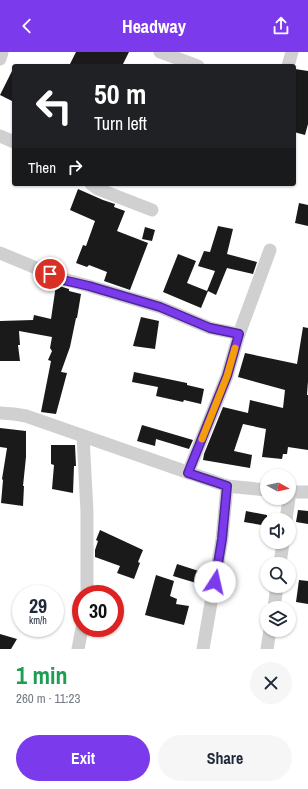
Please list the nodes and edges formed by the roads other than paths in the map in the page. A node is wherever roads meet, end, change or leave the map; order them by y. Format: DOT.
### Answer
graph roads {
  1 [pos="2,52"];
  2 [pos="160,52"];
  3 [pos="292,52"];
  4 [pos="0,59"];
  5 [pos="193,64"];
  6 [pos="289,64"];
  7 [pos="0,136"];
  8 [pos="12,141"];
  9 [pos="94,186"];
  10 [pos="152,210"];
  11 [pos="270,250"];
  12 [pos="0,253"];
  13 [pos="239,334"];
  14 [pos="0,413"];
  15 [pos="83,436"];
  16 [pos="188,473"];
  17 [pos="227,486"];
  18 [pos="260,489"];
  19 [pos="308,492"];
  20 [pos="296,493"];
  21 [pos="87,585"];
  22 [pos="80,637"];
  23 [pos="269,637"];
  24 [pos="78,649"];
  25 [pos="203,649"];
  26 [pos="266,649"];
  1 -- 4 [label="street"];
  2 -- 5 [label="street"];
  3 -- 6 [label="street"];
  7 -- 8 [label="street"];
  9 -- 10 [label="street"];
  11 -- 13 [label="street"];
  12 -- 13 [label="street"];
  13 -- 16 [label="street"];
  14 -- 15 [label="street"];
  15 -- 16 [label="street"];
  15 -- 21 [label="street"];
  16 -- 17 [label="street"];
  17 -- 18 [label="street"];
  17 -- 25 [label="street"];
  19 -- 20 [label="street"];
  22 -- 24 [label="street"];
  23 -- 26 [label="street"];
}
